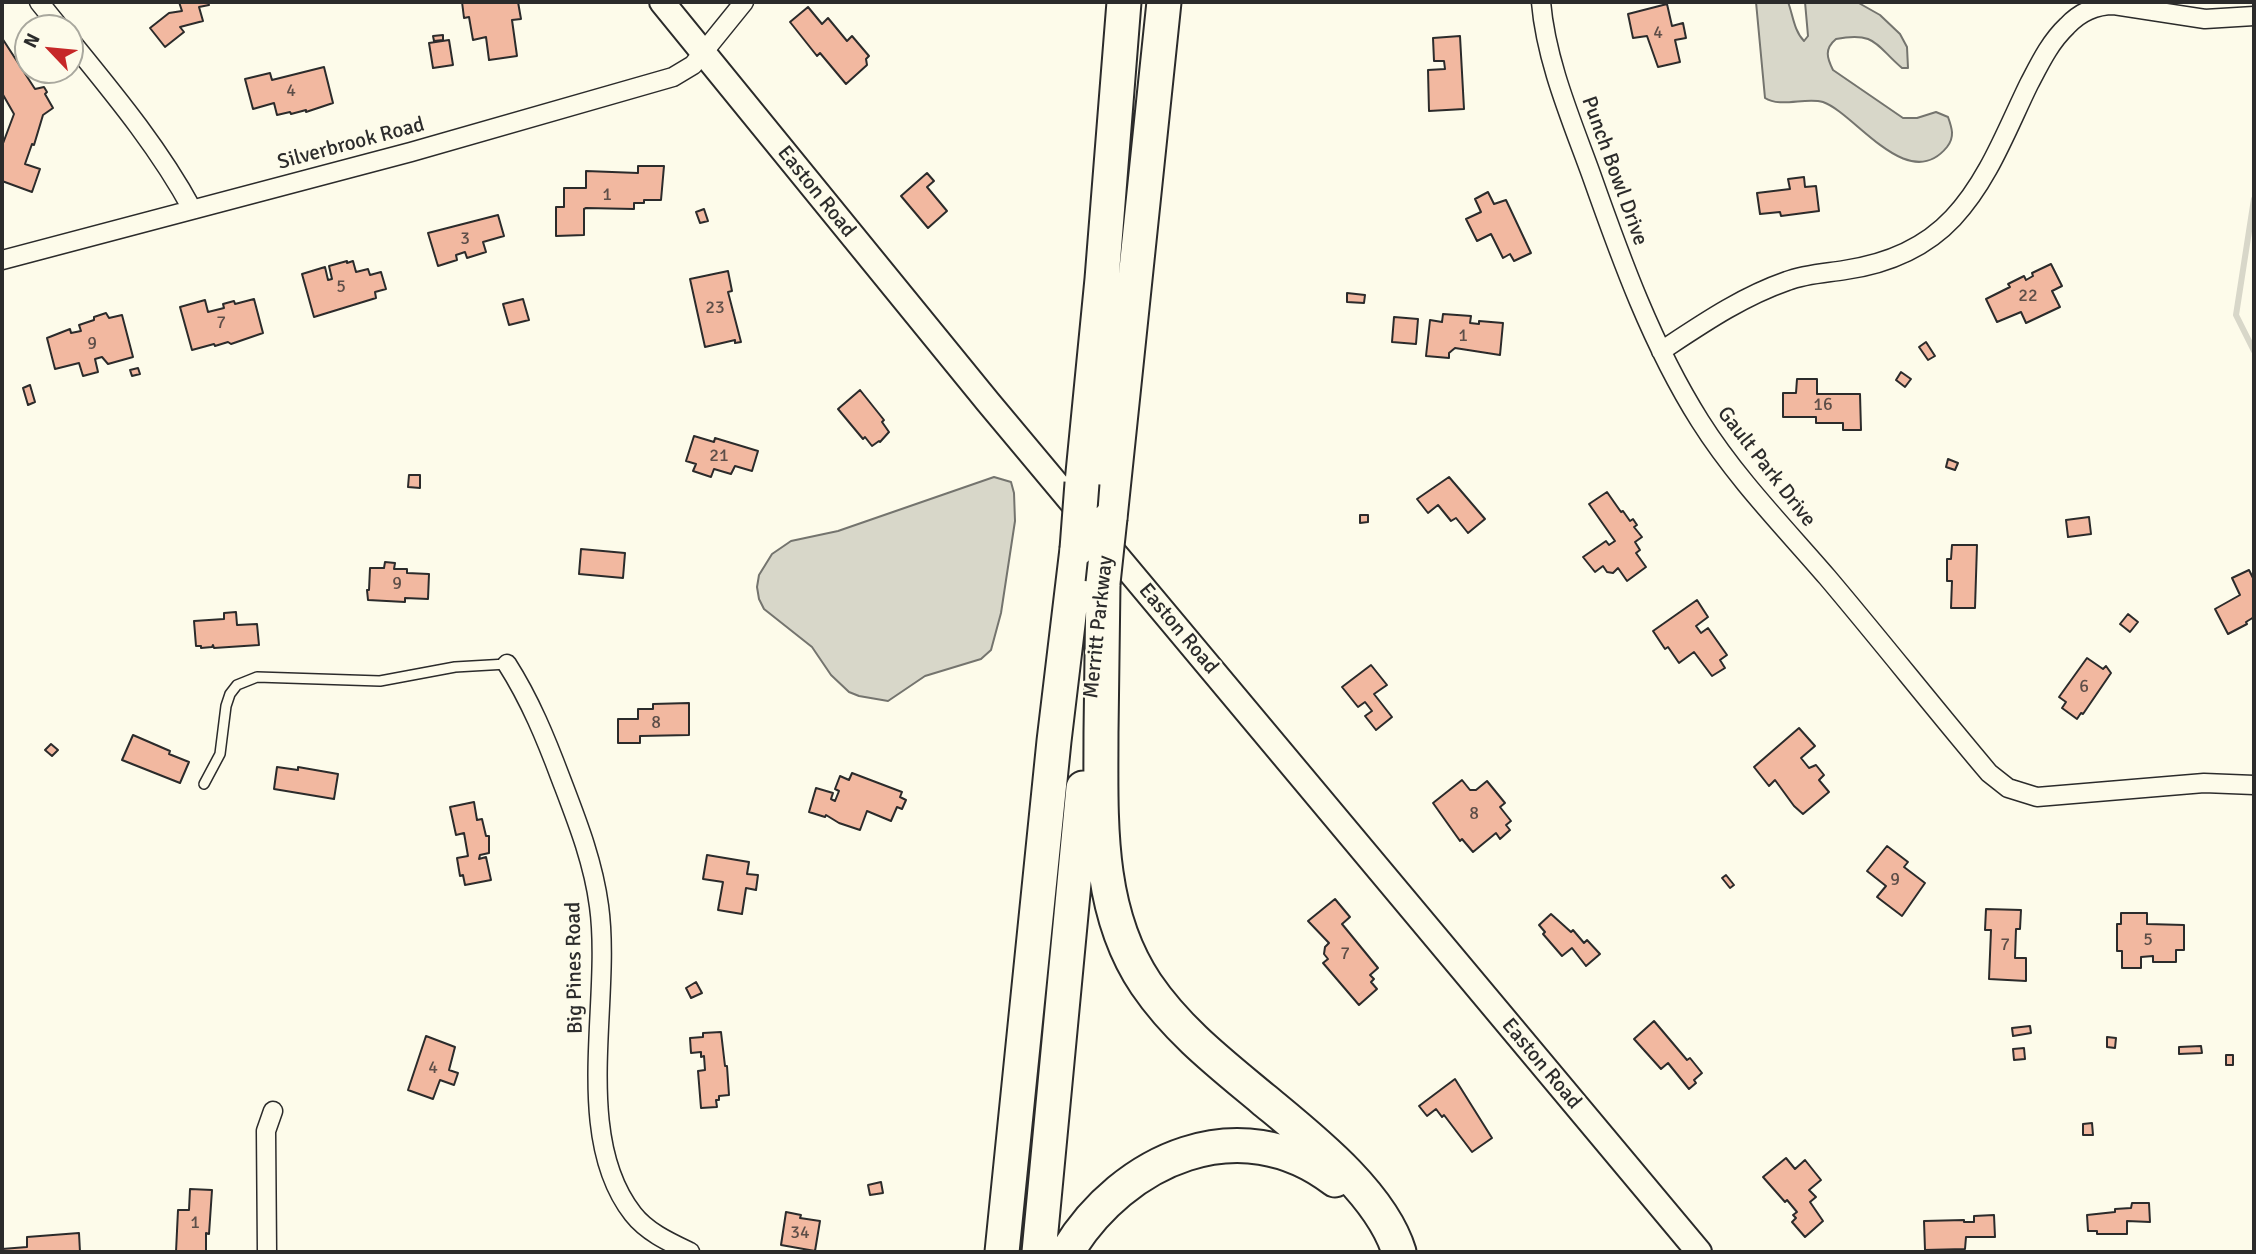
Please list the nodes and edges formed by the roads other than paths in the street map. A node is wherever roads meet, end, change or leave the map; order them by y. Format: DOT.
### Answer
graph roads {
  1 [pos="662,2"];
  2 [pos="744,2"];
  3 [pos="1124,2"];
  4 [pos="1164,2"];
  5 [pos="1541,2"];
  6 [pos="2254,16"];
  7 [pos="703,53"];
  8 [pos="84,57"];
  9 [pos="192,209"];
  10 [pos="2,260"];
  11 [pos="1661,351"];
  12 [pos="1103,583"];
  13 [pos="507,664"];
  14 [pos="204,785"];
  15 [pos="2254,785"];
  16 [pos="273,1111"];
  17 [pos="1379,1215"];
  18 [pos="267,1252"];
  19 [pos="690,1252"];
  20 [pos="1002,1252"];
  21 [pos="1039,1252"];
  22 [pos="1067,1252"];
  23 [pos="1399,1252"];
  24 [pos="1699,1252"];
  1 -- 7 [label="main road, Easton Road"];
  2 -- 7 [label="street, Silverbrook Road"];
  3 -- 20 [label="highway, Merritt Parkway, bridge"];
  4 -- 12 [label="highway, Merritt Parkway, bridge"];
  5 -- 11 [label="street, Punch Bowl Drive"];
  6 -- 11 [label="street"];
  7 -- 9 [label="street, Silverbrook Road"];
  7 -- 24 [label="main road, Easton Road"];
  8 -- 9 [label="street"];
  9 -- 10 [label="street, Silverbrook Road"];
  11 -- 15 [label="street, Gault Park Drive"];
  12 -- 17 [label="highway"];
  12 -- 21 [label="highway, Merritt Parkway"];
  13 -- 14 [label="lane"];
  13 -- 19 [label="street, Big Pines Road"];
  16 -- 18 [label="street"];
  17 -- 22 [label="highway"];
  17 -- 23 [label="highway"];
}
